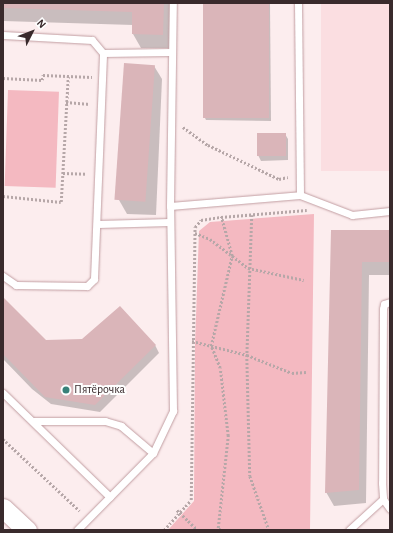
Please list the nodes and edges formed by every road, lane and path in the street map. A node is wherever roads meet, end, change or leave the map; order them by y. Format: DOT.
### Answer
graph roads {
  1 [pos="173,3"];
  2 [pos="298,3"];
  3 [pos="3,35"];
  4 [pos="171,52"];
  5 [pos="103,53"];
  6 [pos="68,75"];
  7 [pos="102,77"];
  8 [pos="3,78"];
  9 [pos="66,102"];
  10 [pos="101,105"];
  11 [pos="172,114"];
  12 [pos="63,173"];
  13 [pos="300,174"];
  14 [pos="99,175"];
  15 [pos="300,195"];
  16 [pos="3,196"];
  17 [pos="220,202"];
  18 [pos="324,204"];
  19 [pos="170,206"];
  20 [pos="390,211"];
  21 [pos="252,215"];
  22 [pos="221,217"];
  23 [pos="170,222"];
  24 [pos="98,224"];
  25 [pos="195,233"];
  26 [pos="232,256"];
  27 [pos="248,268"];
  28 [pos="3,276"];
  29 [pos="304,280"];
  30 [pos="390,302"];
  31 [pos="192,340"];
  32 [pos="211,346"];
  33 [pos="247,355"];
  34 [pos="306,372"];
  35 [pos="3,393"];
  36 [pos="34,421"];
  37 [pos="3,439"];
  38 [pos="153,453"];
  39 [pos="110,497"];
  40 [pos="383,499"];
  41 [pos="3,508"];
  42 [pos="390,509"];
  43 [pos="177,510"];
  44 [pos="180,513"];
  45 [pos="88,519"];
  46 [pos="27,530"];
  47 [pos="77,530"];
  48 [pos="164,530"];
  49 [pos="198,530"];
  50 [pos="220,530"];
  51 [pos="269,530"];
  52 [pos="350,530"];
  1 -- 4 [label="lane"];
  2 -- 13 [label="lane"];
  3 -- 5 [label="lane"];
  4 -- 5 [label="lane"];
  4 -- 11 [label="lane"];
  5 -- 7 [label="lane"];
  6 -- 7 [label="path"];
  6 -- 8 [label="path"];
  6 -- 9 [label="path"];
  7 -- 10 [label="lane"];
  9 -- 10 [label="path"];
  9 -- 12 [label="path"];
  10 -- 14 [label="lane"];
  11 -- 13 [label="path"];
  11 -- 19 [label="lane"];
  12 -- 14 [label="path"];
  12 -- 16 [label="path"];
  13 -- 15 [label="lane"];
  14 -- 24 [label="lane"];
  15 -- 17 [label="lane"];
  15 -- 18 [label="lane"];
  17 -- 19 [label="lane"];
  17 -- 22 [label="path"];
  18 -- 20 [label="lane"];
  18 -- 21 [label="path"];
  19 -- 23 [label="lane"];
  21 -- 22 [label="path"];
  21 -- 27 [label="path"];
  22 -- 25 [label="path"];
  22 -- 26 [label="path"];
  23 -- 24 [label="lane"];
  23 -- 38 [label="lane"];
  24 -- 28 [label="lane"];
  25 -- 26 [label="path"];
  25 -- 31 [label="path"];
  26 -- 27 [label="path"];
  26 -- 32 [label="path"];
  27 -- 29 [label="path"];
  27 -- 33 [label="path"];
  30 -- 40 [label="lane"];
  31 -- 32 [label="path"];
  31 -- 44 [label="path"];
  32 -- 33 [label="path"];
  32 -- 50 [label="path"];
  33 -- 34 [label="path"];
  33 -- 51 [label="path"];
  35 -- 36 [label="lane"];
  36 -- 38 [label="lane"];
  36 -- 39 [label="lane"];
  37 -- 45 [label="path"];
  38 -- 39 [label="lane"];
  39 -- 45 [label="lane"];
  40 -- 42 [label="lane"];
  40 -- 52 [label="lane"];
  41 -- 46 [label="main road"];
  43 -- 44 [label="path"];
  44 -- 48 [label="path"];
  44 -- 49 [label="path"];
  45 -- 47 [label="lane"];
}
